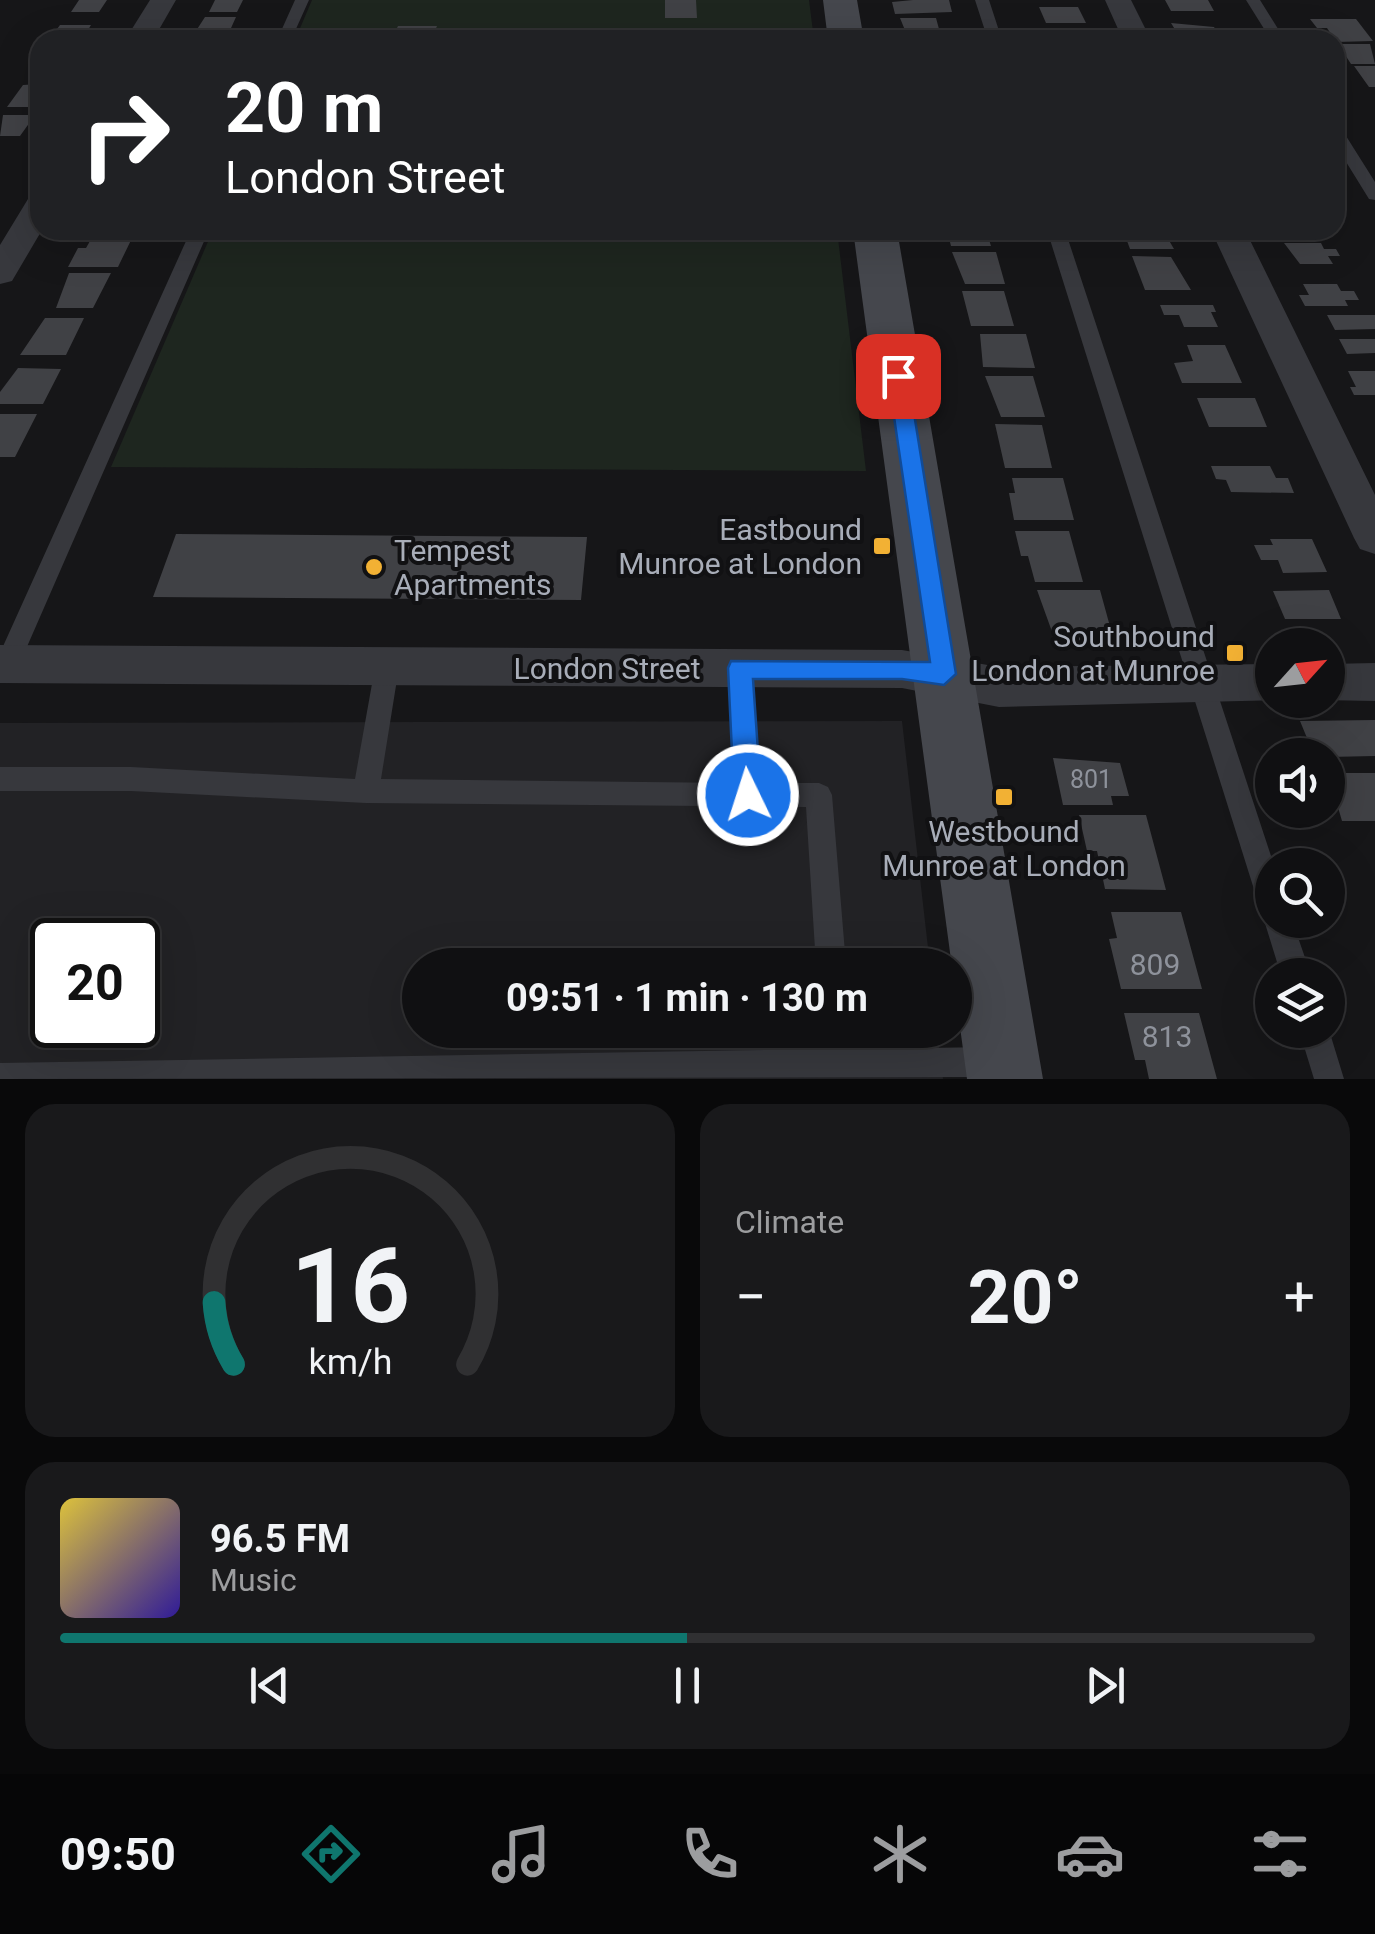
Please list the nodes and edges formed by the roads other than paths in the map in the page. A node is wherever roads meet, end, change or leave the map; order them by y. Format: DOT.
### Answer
graph roads {
  1 [pos="163,0"];
  2 [pos="302,0"];
  3 [pos="840,0"];
  4 [pos="982,0"];
  5 [pos="1118,0"];
  6 [pos="1253,0"];
  7 [pos="145,30"];
  8 [pos="288,30"];
  9 [pos="844,30"];
  10 [pos="992,30"];
  11 [pos="1132,30"];
  12 [pos="1272,30"];
  13 [pos="1345,147"];
  14 [pos="1375,195"];
  15 [pos="30,222"];
  16 [pos="195,240"];
  17 [pos="877,240"];
  18 [pos="1059,240"];
  19 [pos="1233,240"];
  20 [pos="0,272"];
  21 [pos="1375,538"];
  22 [pos="4,665"];
  23 [pos="386,667"];
  24 [pos="740,668"];
  25 [pos="944,674"];
  26 [pos="1345,682"];
  27 [pos="1375,682"];
  28 [pos="1202,683"];
  29 [pos="1255,683"];
  30 [pos="0,779"];
  31 [pos="366,790"];
  32 [pos="748,795"];
  33 [pos="1255,849"];
  34 [pos="830,948"];
  35 [pos="837,1048"];
  36 [pos="1320,1048"];
  37 [pos="839,1067"];
  38 [pos="1004,1070"];
  39 [pos="0,1078"];
  40 [pos="1329,1079"];
  1 -- 7 [label="street"];
  2 -- 8 [label="lane"];
  3 -- 9 [label="street"];
  4 -- 10 [label="lane"];
  5 -- 11 [label="street"];
  6 -- 12 [label="lane"];
  13 -- 14 [label="lane"];
  15 -- 20 [label="street"];
  16 -- 22 [label="lane"];
  17 -- 25 [label="street"];
  18 -- 28 [label="lane"];
  19 -- 21 [label="street"];
  22 -- 23 [label="street, London Street"];
  23 -- 24 [label="street, London Street"];
  23 -- 31 [label="lane"];
  24 -- 25 [label="street, London Street"];
  24 -- 32 [label="lane"];
  25 -- 28 [label="street, London Street"];
  25 -- 38 [label="street"];
  26 -- 27 [label="street"];
  28 -- 29 [label="street, London Street"];
  28 -- 33 [label="lane"];
  30 -- 31 [label="lane"];
  31 -- 32 [label="lane"];
  32 -- 34 [label="lane"];
  35 -- 37 [label="lane"];
  36 -- 40 [label="lane"];
  37 -- 38 [label="lane"];
  37 -- 39 [label="lane"];
}
